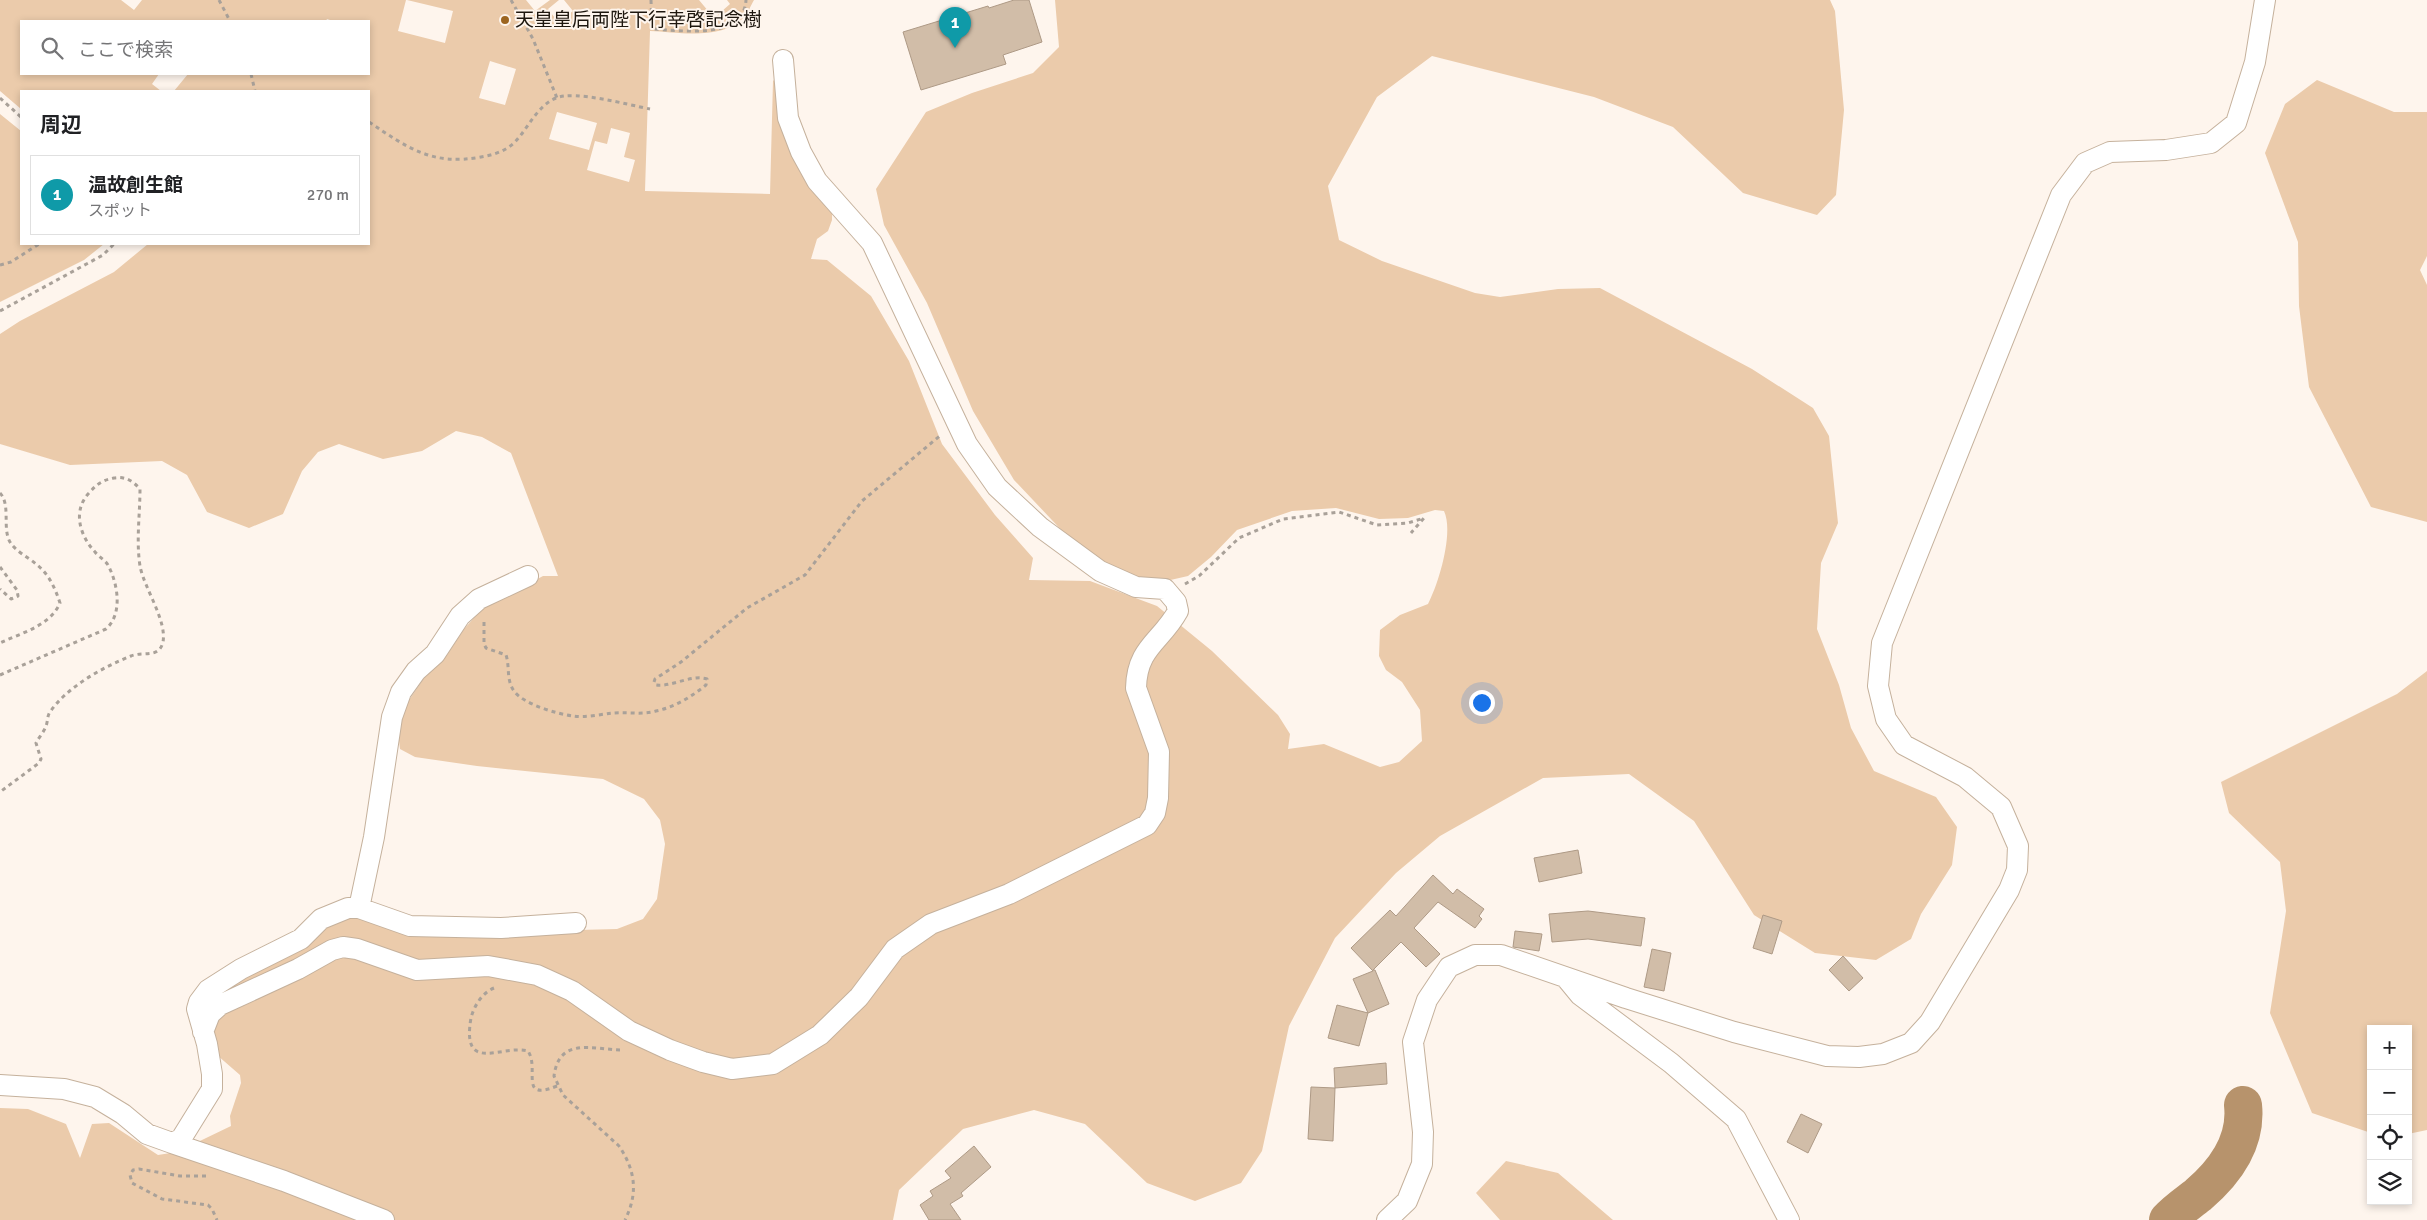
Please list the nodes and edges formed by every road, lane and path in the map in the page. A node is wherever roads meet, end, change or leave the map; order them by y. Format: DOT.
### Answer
graph roads {
  1 [pos="219,0"];
  2 [pos="512,0"];
  3 [pos="651,0"];
  4 [pos="746,0"];
  5 [pos="2265,0"];
  6 [pos="229,20"];
  7 [pos="782,60"];
  8 [pos="251,75"];
  9 [pos="255,90"];
  10 [pos="0,98"];
  11 [pos="557,98"];
  12 [pos="650,109"];
  13 [pos="20,116"];
  14 [pos="370,123"];
  15 [pos="37,245"];
  16 [pos="113,245"];
  17 [pos="0,265"];
  18 [pos="0,311"];
  19 [pos="942,433"];
  20 [pos="0,493"];
  21 [pos="1412,533"];
  22 [pos="0,567"];
  23 [pos="528,576"];
  24 [pos="0,589"];
  25 [pos="1169,592"];
  26 [pos="484,619"];
  27 [pos="0,643"];
  28 [pos="0,675"];
  29 [pos="0,792"];
  30 [pos="359,908"];
  31 [pos="576,923"];
  32 [pos="1564,976"];
  33 [pos="500,985"];
  34 [pos="204,1032"];
  35 [pos="623,1050"];
  36 [pos="0,1084"];
  37 [pos="557,1086"];
  38 [pos="172,1143"];
  39 [pos="232,1163"];
  40 [pos="216,1220"];
  41 [pos="384,1220"];
  42 [pos="625,1220"];
  43 [pos="1387,1220"];
  44 [pos="1788,1220"];
  1 -- 6 [label="path"];
  2 -- 11 [label="path"];
  3 -- 4 [label="path"];
  5 -- 32 [label="street"];
  7 -- 25 [label="street"];
  8 -- 9 [label="path"];
  10 -- 13 [label="path"];
  11 -- 12 [label="path"];
  11 -- 14 [label="path"];
  15 -- 17 [label="path"];
  16 -- 18 [label="path"];
  19 -- 26 [label="path"];
  20 -- 27 [label="path"];
  21 -- 25 [label="path"];
  22 -- 24 [label="path"];
  23 -- 30 [label="street"];
  25 -- 34 [label="street"];
  28 -- 29 [label="path"];
  30 -- 31 [label="street"];
  30 -- 34 [label="street"];
  32 -- 43 [label="street"];
  32 -- 44 [label="street"];
  33 -- 37 [label="path"];
  34 -- 38 [label="street"];
  35 -- 37 [label="path"];
  36 -- 38 [label="street"];
  37 -- 42 [label="path"];
  38 -- 39 [label="street"];
  39 -- 40 [label="path"];
  39 -- 41 [label="street"];
}
